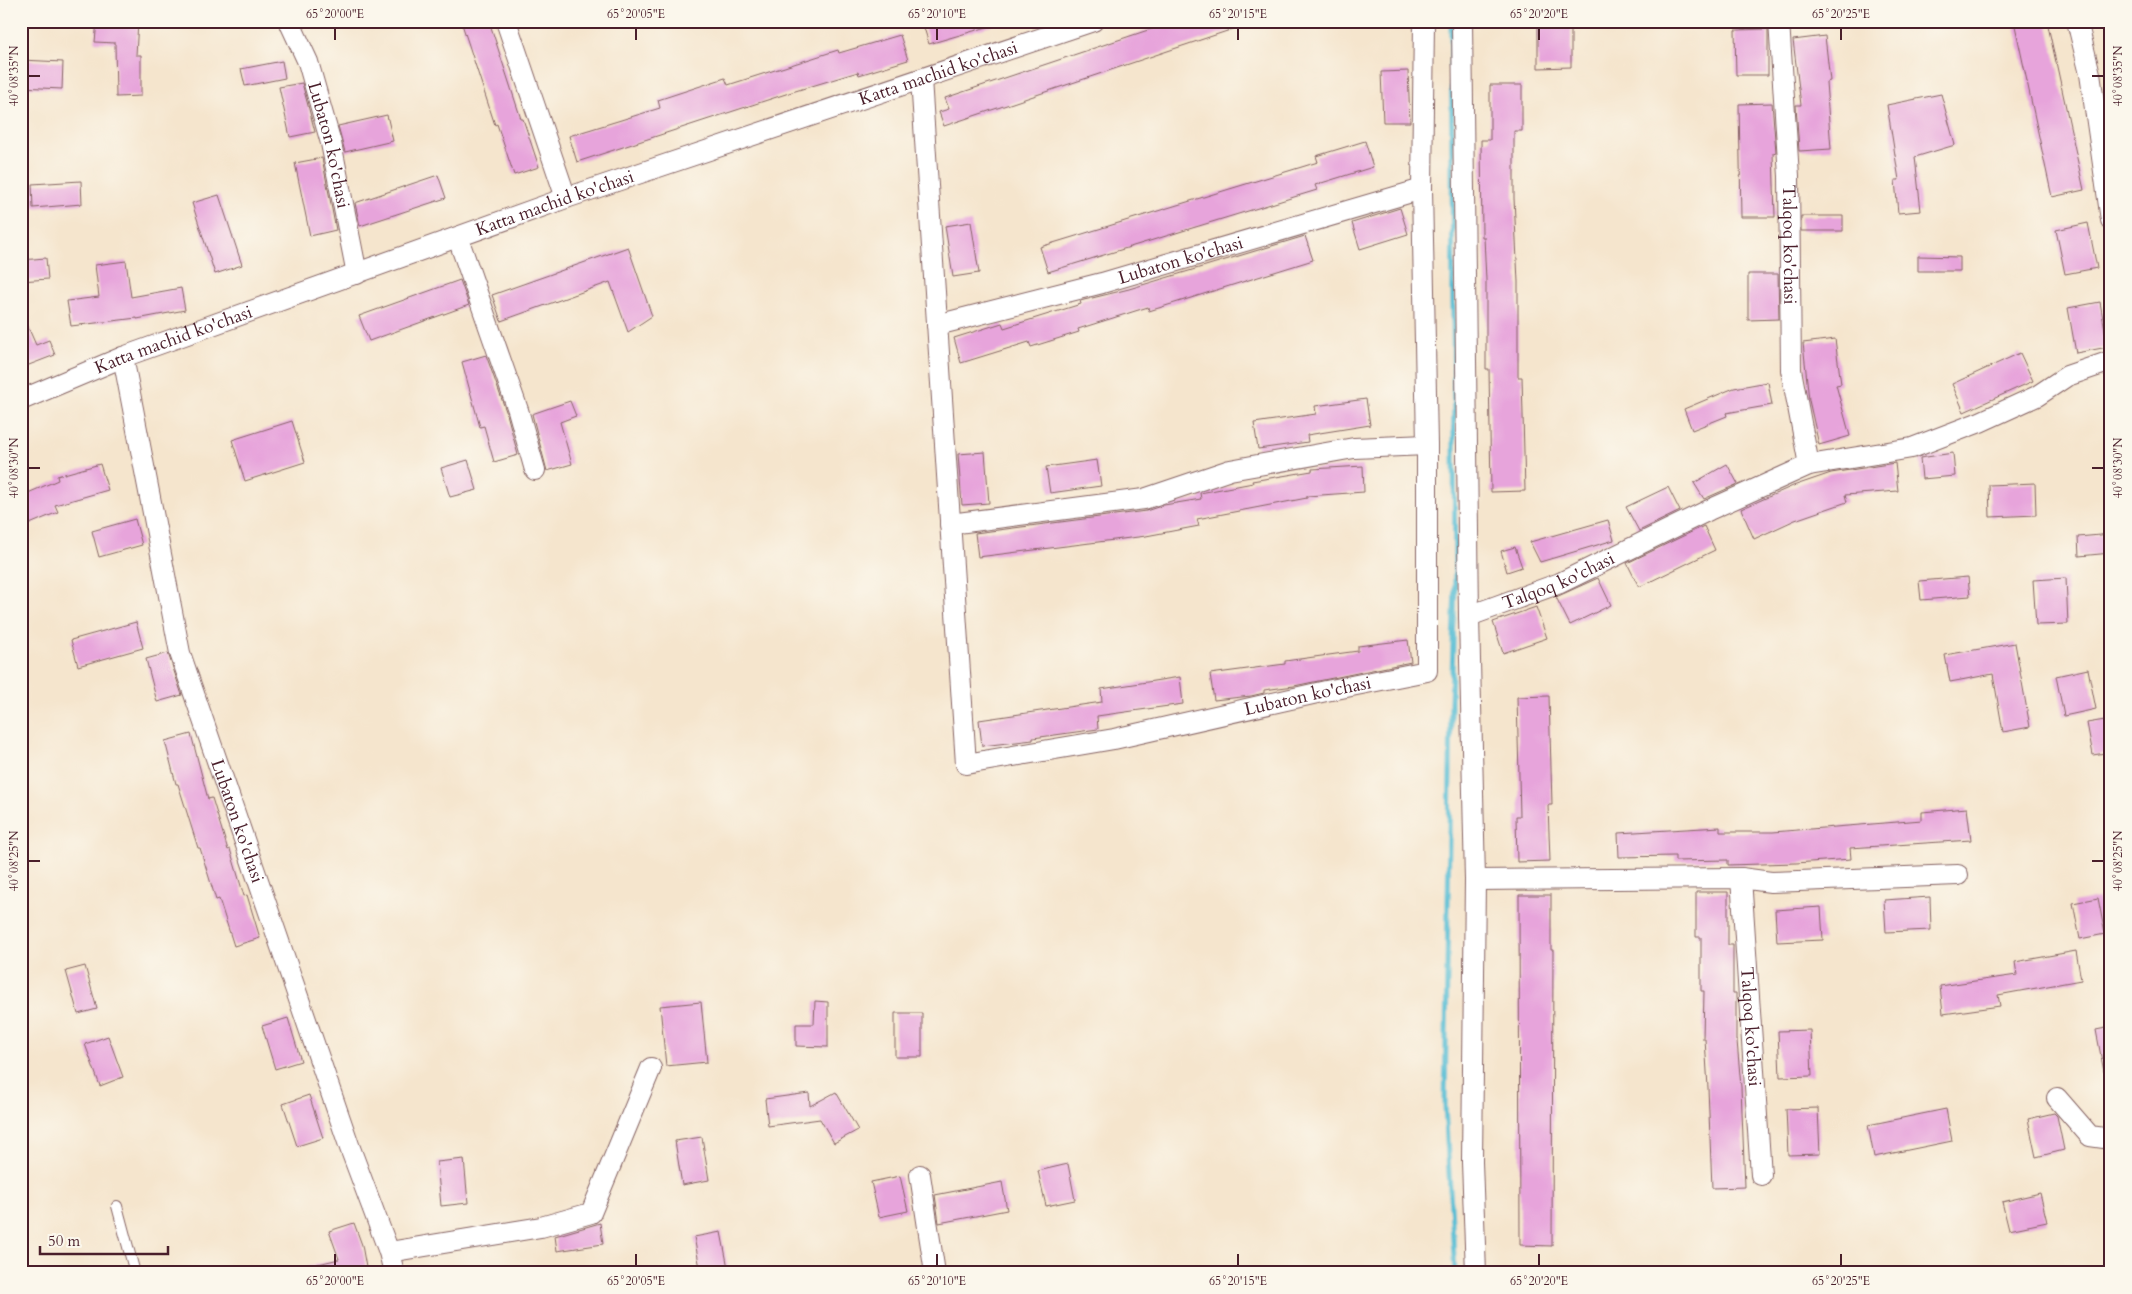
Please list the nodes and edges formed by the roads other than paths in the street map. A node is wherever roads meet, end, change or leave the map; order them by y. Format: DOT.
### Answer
graph roads {
  1 [pos="289,21"];
  2 [pos="506,21"];
  3 [pos="1093,21"];
  4 [pos="1424,21"];
  5 [pos="1462,21"];
  6 [pos="1779,21"];
  7 [pos="2077,21"];
  8 [pos="921,79"];
  9 [pos="1422,190"];
  10 [pos="566,198"];
  11 [pos="2111,220"];
  12 [pos="458,238"];
  13 [pos="358,274"];
  14 [pos="937,325"];
  15 [pos="123,357"];
  16 [pos="2111,361"];
  17 [pos="21,400"];
  18 [pos="1427,445"];
  19 [pos="1809,465"];
  20 [pos="535,470"];
  21 [pos="950,524"];
  22 [pos="1469,616"];
  23 [pos="1958,875"];
  24 [pos="1741,878"];
  25 [pos="1475,880"];
  26 [pos="651,1068"];
  27 [pos="2057,1098"];
  28 [pos="2111,1139"];
  29 [pos="920,1175"];
  30 [pos="1761,1175"];
  31 [pos="117,1206"];
  32 [pos="389,1252"];
  33 [pos="135,1273"];
  34 [pos="394,1273"];
  35 [pos="935,1273"];
  36 [pos="1476,1273"];
  1 -- 13 [label="street, Lubaton ko'chasi"];
  2 -- 10 [label="street"];
  3 -- 8 [label="street, Katta machid ko'chasi"];
  4 -- 9 [label="street, Lubaton ko'chasi"];
  5 -- 22 [label="street"];
  6 -- 19 [label="street, Talqoq ko'chasi"];
  7 -- 11 [label="street"];
  8 -- 10 [label="street, Katta machid ko'chasi"];
  8 -- 14 [label="street"];
  9 -- 14 [label="street, Lubaton ko'chasi"];
  9 -- 18 [label="street, Lubaton ko'chasi"];
  10 -- 12 [label="street, Katta machid ko'chasi"];
  12 -- 13 [label="street, Katta machid ko'chasi"];
  12 -- 20 [label="street"];
  13 -- 15 [label="street, Katta machid ko'chasi"];
  14 -- 21 [label="street"];
  15 -- 17 [label="street, Katta machid ko'chasi"];
  15 -- 32 [label="street, Lubaton ko'chasi"];
  16 -- 19 [label="street, Talqoq ko'chasi"];
  18 -- 21 [label="street"];
  18 -- 21 [label="street, Lubaton ko'chasi"];
  19 -- 22 [label="street, Talqoq ko'chasi"];
  22 -- 25 [label="street"];
  23 -- 24 [label="street"];
  24 -- 25 [label="street"];
  24 -- 30 [label="street, Talqoq ko'chasi"];
  25 -- 36 [label="street"];
  26 -- 32 [label="street"];
  27 -- 28 [label="street"];
  29 -- 35 [label="street"];
  31 -- 33 [label="lane"];
  32 -- 34 [label="street, Lubaton ko'chasi"];
}
